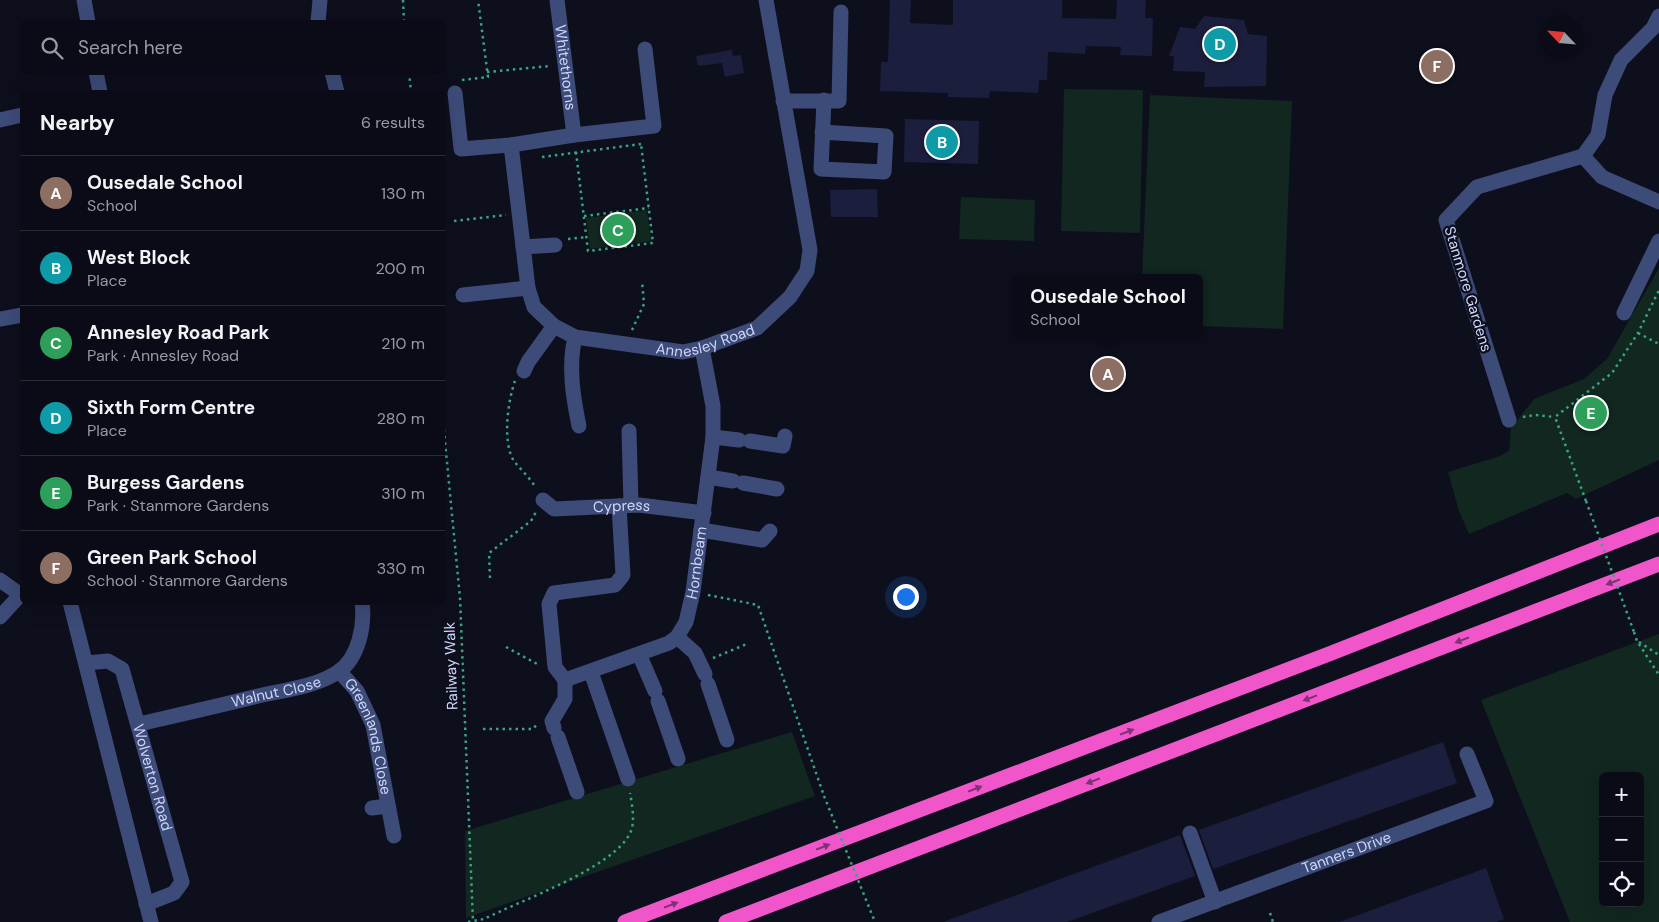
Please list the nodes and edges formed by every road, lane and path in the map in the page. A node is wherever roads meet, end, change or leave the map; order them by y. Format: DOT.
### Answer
graph roads {
  1 [pos="84,0"];
  2 [pos="320,0"];
  3 [pos="403,0"];
  4 [pos="478,0"];
  5 [pos="558,0"];
  6 [pos="766,0"];
  7 [pos="841,12"];
  8 [pos="88,20"];
  9 [pos="318,20"];
  10 [pos="404,20"];
  11 [pos="1657,25"];
  12 [pos="645,49"];
  13 [pos="566,65"];
  14 [pos="487,72"];
  15 [pos="97,75"];
  16 [pos="333,75"];
  17 [pos="409,75"];
  18 [pos="100,90"];
  19 [pos="336,90"];
  20 [pos="410,90"];
  21 [pos="455,93"];
  22 [pos="824,100"];
  23 [pos="783,101"];
  24 [pos="20,115"];
  25 [pos="0,120"];
  26 [pos="822,132"];
  27 [pos="574,135"];
  28 [pos="641,144"];
  29 [pos="511,145"];
  30 [pos="576,152"];
  31 [pos="1583,156"];
  32 [pos="1659,202"];
  33 [pos="649,208"];
  34 [pos="520,214"];
  35 [pos="584,216"];
  36 [pos="454,221"];
  37 [pos="587,237"];
  38 [pos="1659,241"];
  39 [pos="555,245"];
  40 [pos="523,247"];
  41 [pos="642,281"];
  42 [pos="528,288"];
  43 [pos="1659,290"];
  44 [pos="463,295"];
  45 [pos="1624,313"];
  46 [pos="20,315"];
  47 [pos="0,319"];
  48 [pos="554,326"];
  49 [pos="1638,333"];
  50 [pos="575,337"];
  51 [pos="1659,344"];
  52 [pos="624,345"];
  53 [pos="702,348"];
  54 [pos="524,371"];
  55 [pos="1555,417"];
  56 [pos="1509,420"];
  57 [pos="580,426"];
  58 [pos="629,431"];
  59 [pos="713,436"];
  60 [pos="785,436"];
  61 [pos="445,441"];
  62 [pos="708,477"];
  63 [pos="777,489"];
  64 [pos="543,500"];
  65 [pos="625,506"];
  66 [pos="704,513"];
  67 [pos="1659,524"];
  68 [pos="701,530"];
  69 [pos="770,531"];
  70 [pos="1659,564"];
  71 [pos="490,578"];
  72 [pos="0,580"];
  73 [pos="693,592"];
  74 [pos="20,593"];
  75 [pos="20,596"];
  76 [pos="71,605"];
  77 [pos="362,605"];
  78 [pos="0,617"];
  79 [pos="677,637"];
  80 [pos="1637,641"];
  81 [pos="749,642"];
  82 [pos="506,648"];
  83 [pos="639,654"];
  84 [pos="1659,655"];
  85 [pos="86,663"];
  86 [pos="555,667"];
  87 [pos="339,671"];
  88 [pos="590,672"];
  89 [pos="704,674"];
  90 [pos="1659,675"];
  91 [pos="564,680"];
  92 [pos="562,704"];
  93 [pos="139,724"];
  94 [pos="483,729"];
  95 [pos="727,740"];
  96 [pos="1467,754"];
  97 [pos="678,759"];
  98 [pos="628,779"];
  99 [pos="577,792"];
  100 [pos="387,806"];
  101 [pos="372,808"];
  102 [pos="1190,833"];
  103 [pos="394,836"];
  104 [pos="1215,902"];
  105 [pos="146,904"];
  106 [pos="1270,913"];
  107 [pos="151,922"];
  108 [pos="468,922"];
  109 [pos="473,922"];
  110 [pos="625,922"];
  111 [pos="726,922"];
  112 [pos="875,922"];
  113 [pos="1159,922"];
  114 [pos="1273,922"];
  1 -- 8 [label="street"];
  2 -- 9 [label="street"];
  3 -- 10 [label="path"];
  4 -- 14 [label="path"];
  5 -- 13 [label="street, Whitethorns"];
  6 -- 23 [label="street, Annesley Road"];
  7 -- 22 [label="street"];
  11 -- 31 [label="street"];
  12 -- 27 [label="street"];
  13 -- 14 [label="path"];
  13 -- 27 [label="street, Whitethorns"];
  14 -- 21 [label="path"];
  15 -- 18 [label="street"];
  16 -- 19 [label="street"];
  17 -- 20 [label="path"];
  21 -- 29 [label="street"];
  22 -- 23 [label="street"];
  22 -- 26 [label="street"];
  23 -- 53 [label="street, Annesley Road"];
  24 -- 25 [label="street"];
  26 -- 26 [label="street"];
  27 -- 29 [label="street"];
  28 -- 33 [label="path"];
  29 -- 34 [label="street, Annesley Road"];
  30 -- 35 [label="path"];
  31 -- 32 [label="street"];
  31 -- 56 [label="street, Stanmore Gardens"];
  33 -- 35 [label="path"];
  33 -- 37 [label="path"];
  34 -- 36 [label="path"];
  34 -- 40 [label="street, Annesley Road"];
  35 -- 37 [label="path"];
  37 -- 39 [label="path"];
  38 -- 45 [label="street"];
  39 -- 40 [label="street"];
  40 -- 42 [label="street, Annesley Road"];
  41 -- 52 [label="path"];
  42 -- 44 [label="street"];
  42 -- 48 [label="street, Annesley Road"];
  43 -- 49 [label="path"];
  46 -- 47 [label="street"];
  48 -- 50 [label="street, Annesley Road"];
  48 -- 54 [label="street"];
  49 -- 51 [label="path"];
  49 -- 55 [label="path"];
  50 -- 52 [label="street, Annesley Road"];
  50 -- 57 [label="street"];
  52 -- 53 [label="street, Annesley Road"];
  53 -- 59 [label="street, Hornbeam"];
  54 -- 64 [label="path"];
  55 -- 56 [label="path"];
  55 -- 80 [label="path, bridge"];
  58 -- 65 [label="street"];
  59 -- 60 [label="street"];
  59 -- 62 [label="street, Hornbeam"];
  61 -- 109 [label="path, Railway Walk"];
  62 -- 63 [label="street"];
  62 -- 66 [label="street, Hornbeam"];
  64 -- 65 [label="street, Cypress"];
  64 -- 71 [label="path"];
  65 -- 66 [label="street, Cypress"];
  65 -- 86 [label="street"];
  66 -- 68 [label="street, Hornbeam"];
  110 -- 67 [label="highway, one-way"];
  68 -- 69 [label="street"];
  68 -- 73 [label="street, Hornbeam"];
  70 -- 111 [label="highway, one-way"];
  72 -- 74 [label="street"];
  73 -- 79 [label="street, Hornbeam"];
  73 -- 112 [label="path, bridge"];
  75 -- 78 [label="street"];
  76 -- 85 [label="street"];
  77 -- 87 [label="street, Walnut Close"];
  79 -- 83 [label="street"];
  79 -- 89 [label="street"];
  80 -- 84 [label="path"];
  80 -- 90 [label="path"];
  81 -- 89 [label="path"];
  82 -- 86 [label="path"];
  83 -- 88 [label="street"];
  83 -- 97 [label="street"];
  85 -- 93 [label="street, Wolverton Road"];
  85 -- 105 [label="street"];
  86 -- 91 [label="street"];
  87 -- 93 [label="street, Walnut Close"];
  87 -- 100 [label="street, Greenlands Close"];
  88 -- 91 [label="street"];
  88 -- 98 [label="street"];
  89 -- 95 [label="street"];
  91 -- 92 [label="street"];
  92 -- 94 [label="path"];
  92 -- 99 [label="street"];
  93 -- 105 [label="street, Wolverton Road"];
  96 -- 104 [label="street, Tanners Drive"];
  98 -- 109 [label="path"];
  100 -- 101 [label="street, Greenlands Close"];
  100 -- 103 [label="street, Greenlands Close"];
  102 -- 104 [label="street"];
  104 -- 113 [label="street, Tanners Drive"];
  105 -- 107 [label="street"];
  106 -- 114 [label="path"];
  108 -- 109 [label="path"];
}
